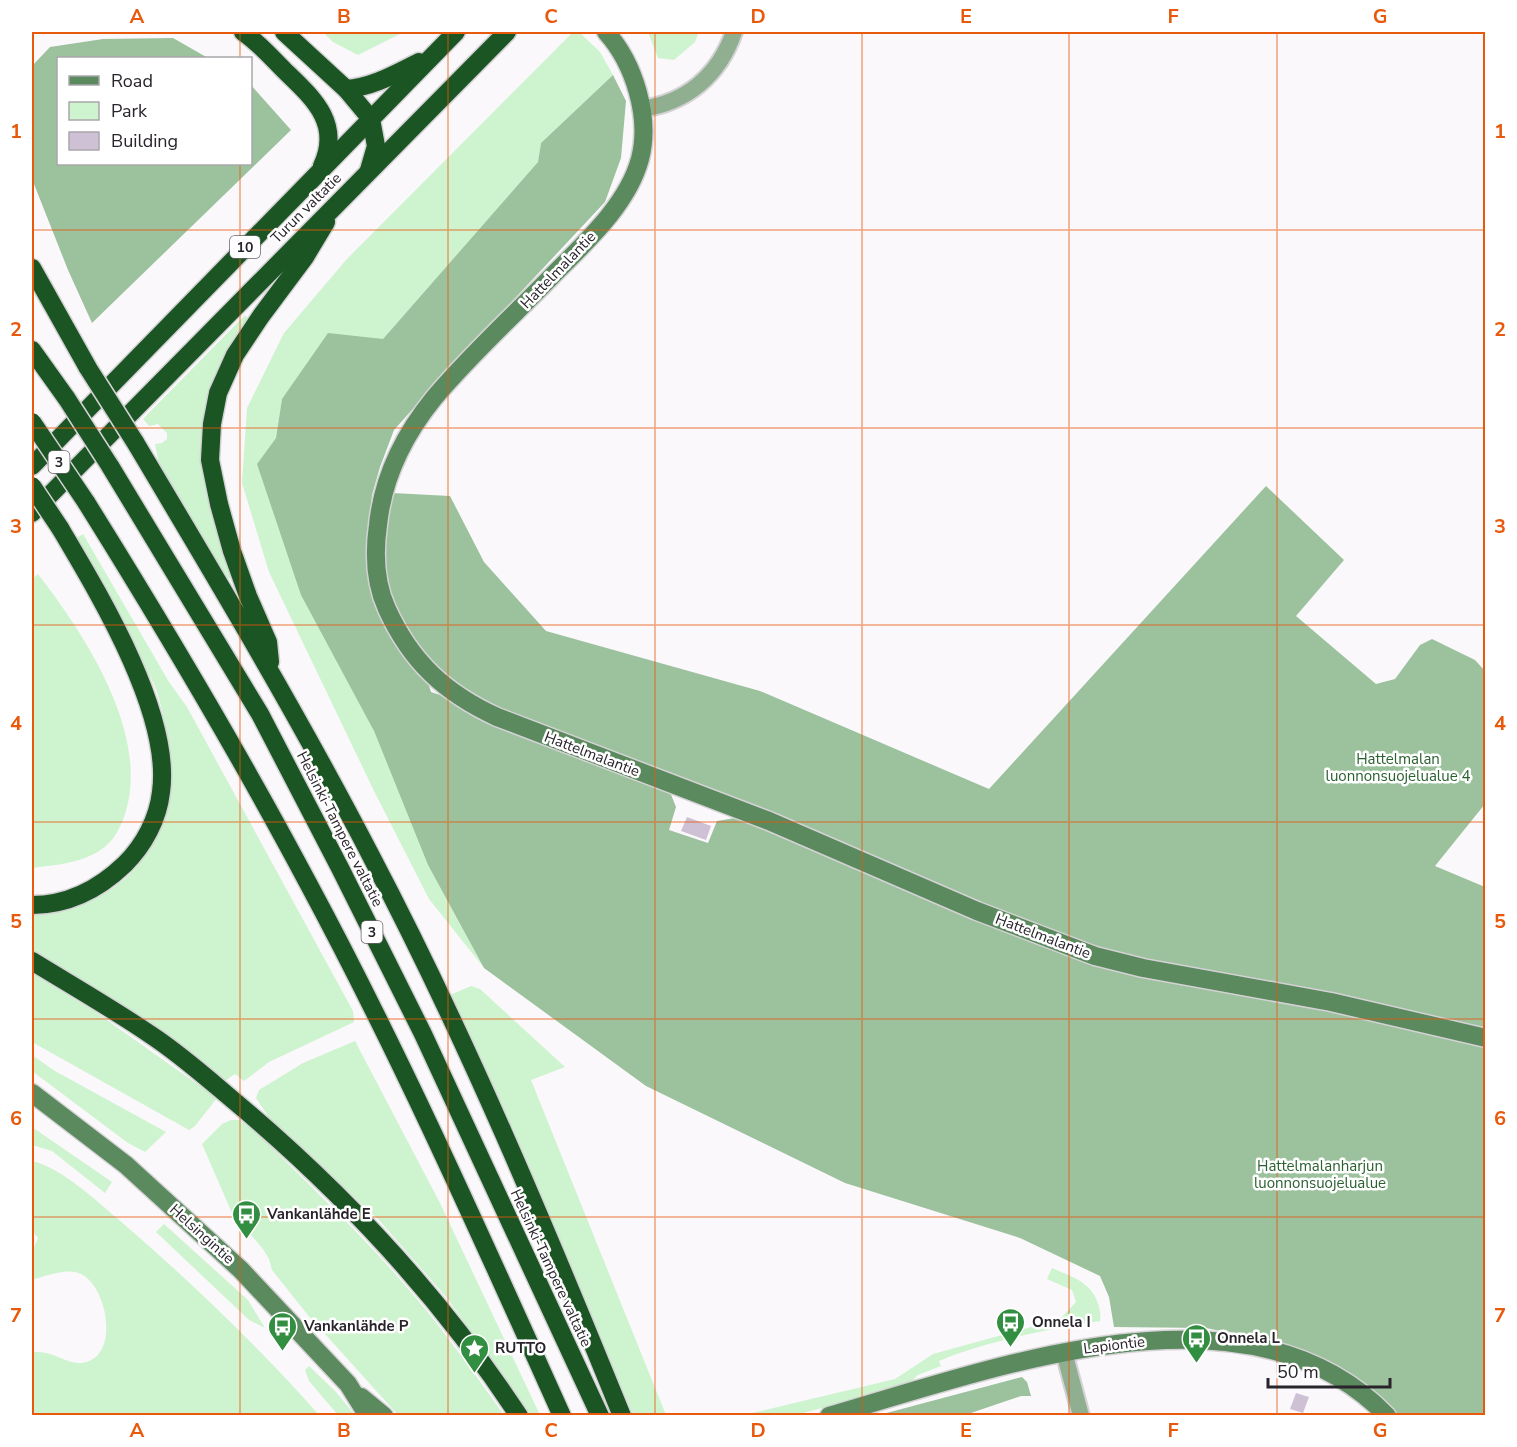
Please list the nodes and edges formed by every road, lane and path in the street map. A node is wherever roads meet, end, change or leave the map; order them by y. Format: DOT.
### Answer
graph roads {
  1 [pos="243,32"];
  2 [pos="284,32"];
  3 [pos="456,32"];
  4 [pos="507,32"];
  5 [pos="606,32"];
  6 [pos="734,32"];
  7 [pos="434,54"];
  8 [pos="346,89"];
  9 [pos="641,109"];
  10 [pos="371,119"];
  11 [pos="369,171"];
  12 [pos="319,172"];
  13 [pos="340,198"];
  14 [pos="32,268"];
  15 [pos="32,350"];
  16 [pos="32,422"];
  17 [pos="32,466"];
  18 [pos="32,486"];
  19 [pos="32,513"];
  20 [pos="271,670"];
  21 [pos="32,905"];
  22 [pos="32,961"];
  23 [pos="1485,1038"];
  24 [pos="32,1093"];
  25 [pos="1064,1352"];
  26 [pos="355,1393"];
  27 [pos="368,1416"];
  28 [pos="384,1416"];
  29 [pos="519,1416"];
  30 [pos="562,1416"];
  31 [pos="600,1416"];
  32 [pos="622,1416"];
  33 [pos="829,1416"];
  34 [pos="1081,1416"];
  35 [pos="1388,1416"];
  1 -- 12 [label="highway"];
  2 -- 8 [label="highway"];
  3 -- 7 [label="highway, Turun valtatie / 10"];
  4 -- 11 [label="highway, Turun valtatie / 10"];
  5 -- 9 [label="street, Hattelmalantie"];
  6 -- 9 [label="street"];
  7 -- 8 [label="highway"];
  7 -- 10 [label="highway, Turun valtatie / 10"];
  8 -- 10 [label="highway"];
  9 -- 23 [label="street, Hattelmalantie"];
  10 -- 11 [label="highway"];
  10 -- 12 [label="highway, Turun valtatie / 10"];
  11 -- 13 [label="highway, Turun valtatie / 10"];
  12 -- 17 [label="highway, Turun valtatie / 10"];
  13 -- 19 [label="highway, Turun valtatie / 10"];
  13 -- 20 [label="highway"];
  14 -- 20 [label="highway, bridge"];
  15 -- 31 [label="highway, Helsinki-Tampere valtatie / 3, bridge"];
  16 -- 30 [label="highway, 3, bridge"];
  18 -- 21 [label="highway, bridge"];
  20 -- 32 [label="highway"];
  22 -- 29 [label="highway"];
  24 -- 26 [label="street, Helsingintie"];
  25 -- 33 [label="street, Lapiontie"];
  25 -- 34 [label="street"];
  25 -- 35 [label="street, Lapiontie"];
  26 -- 27 [label="street, Helsingintie"];
  26 -- 28 [label="street, Helsingintie"];
}
